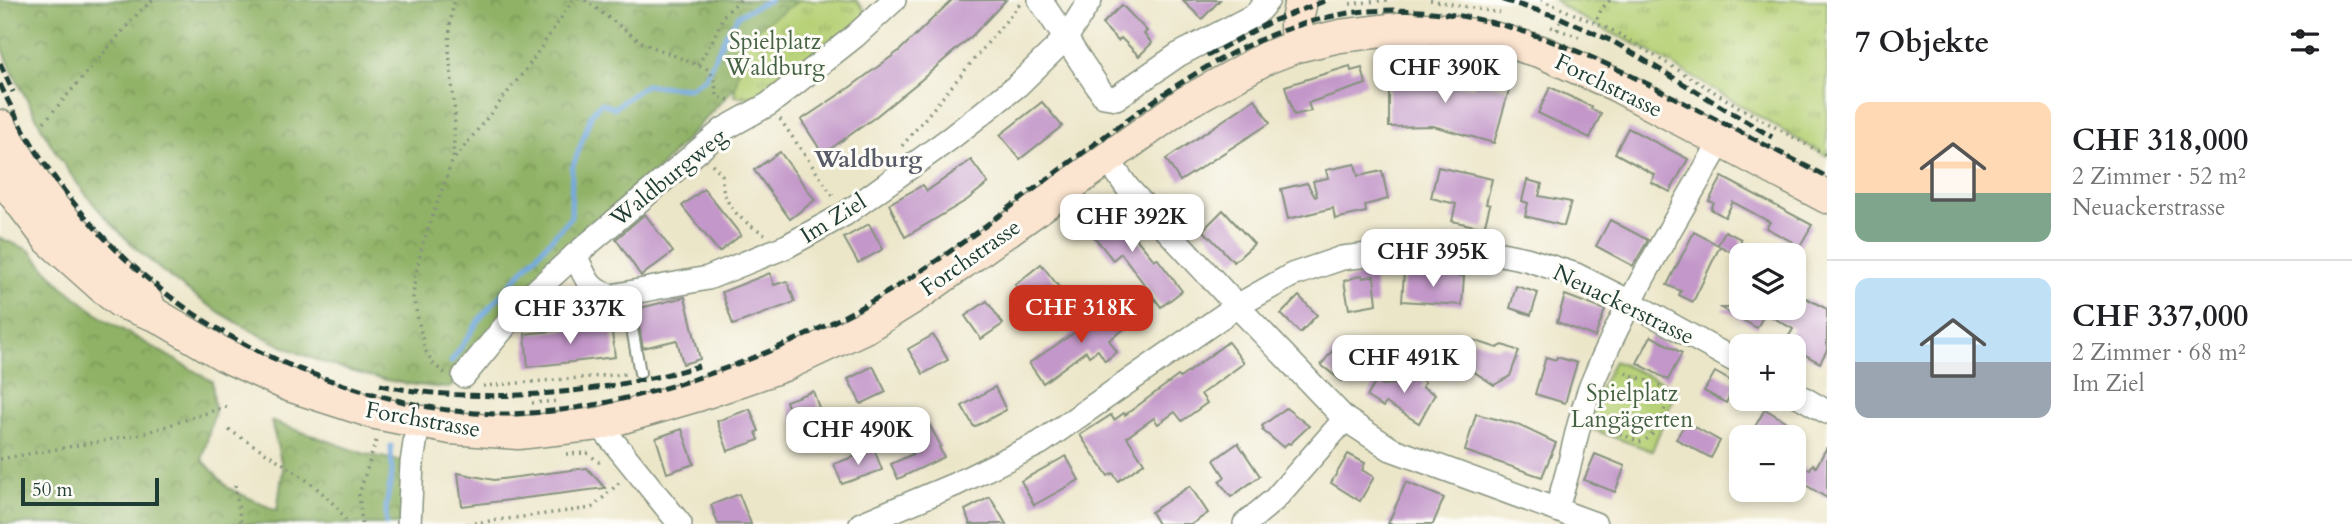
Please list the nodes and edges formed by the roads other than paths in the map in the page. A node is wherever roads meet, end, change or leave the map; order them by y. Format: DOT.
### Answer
graph roads {
  1 [pos="894,0"];
  2 [pos="1040,0"];
  3 [pos="1090,0"];
  4 [pos="1268,0"];
  5 [pos="1301,0"];
  6 [pos="1066,38"];
  7 [pos="1297,46"];
  8 [pos="0,126"];
  9 [pos="1721,141"];
  10 [pos="1107,158"];
  11 [pos="0,175"];
  12 [pos="1827,197"];
  13 [pos="575,255"];
  14 [pos="626,295"];
  15 [pos="1630,302"];
  16 [pos="1237,306"];
  17 [pos="158,316"];
  18 [pos="1729,357"];
  19 [pos="640,373"];
  20 [pos="464,376"];
  21 [pos="1806,400"];
  22 [pos="1827,412"];
  23 [pos="1345,419"];
  24 [pos="418,423"];
  25 [pos="599,424"];
  26 [pos="1546,513"];
  27 [pos="409,524"];
  28 [pos="680,524"];
  29 [pos="861,524"];
  30 [pos="1245,524"];
  31 [pos="1595,524"];
  1 -- 13 [label="street, Waldburgweg"];
  2 -- 6 [label="street"];
  3 -- 6 [label="street, Im Ziel"];
  4 -- 6 [label="street"];
  5 -- 7 [label="main road"];
  6 -- 14 [label="street, Im Ziel"];
  7 -- 9 [label="main road, Forchstrasse"];
  7 -- 10 [label="main road, Forchstrasse"];
  8 -- 17 [label="main road, Forchstrasse"];
  9 -- 12 [label="main road, Forchstrasse"];
  9 -- 15 [label="street"];
  10 -- 16 [label="street"];
  10 -- 25 [label="main road, Forchstrasse"];
  11 -- 17 [label="main road, Forchstrasse"];
  13 -- 14 [label="street, Im Ziel"];
  13 -- 20 [label="street, Waldburgweg"];
  14 -- 19 [label="lane"];
  15 -- 16 [label="street, Neuackerstrasse"];
  15 -- 18 [label="street, Neuackerstrasse"];
  15 -- 26 [label="street"];
  16 -- 23 [label="street"];
  16 -- 29 [label="street, Neuackerstrasse"];
  17 -- 24 [label="main road, Forchstrasse"];
  21 -- 22 [label="street"];
  23 -- 26 [label="street"];
  23 -- 30 [label="street"];
  24 -- 25 [label="main road, Forchstrasse"];
  24 -- 27 [label="street"];
  25 -- 28 [label="street"];
  26 -- 31 [label="street"];
}
